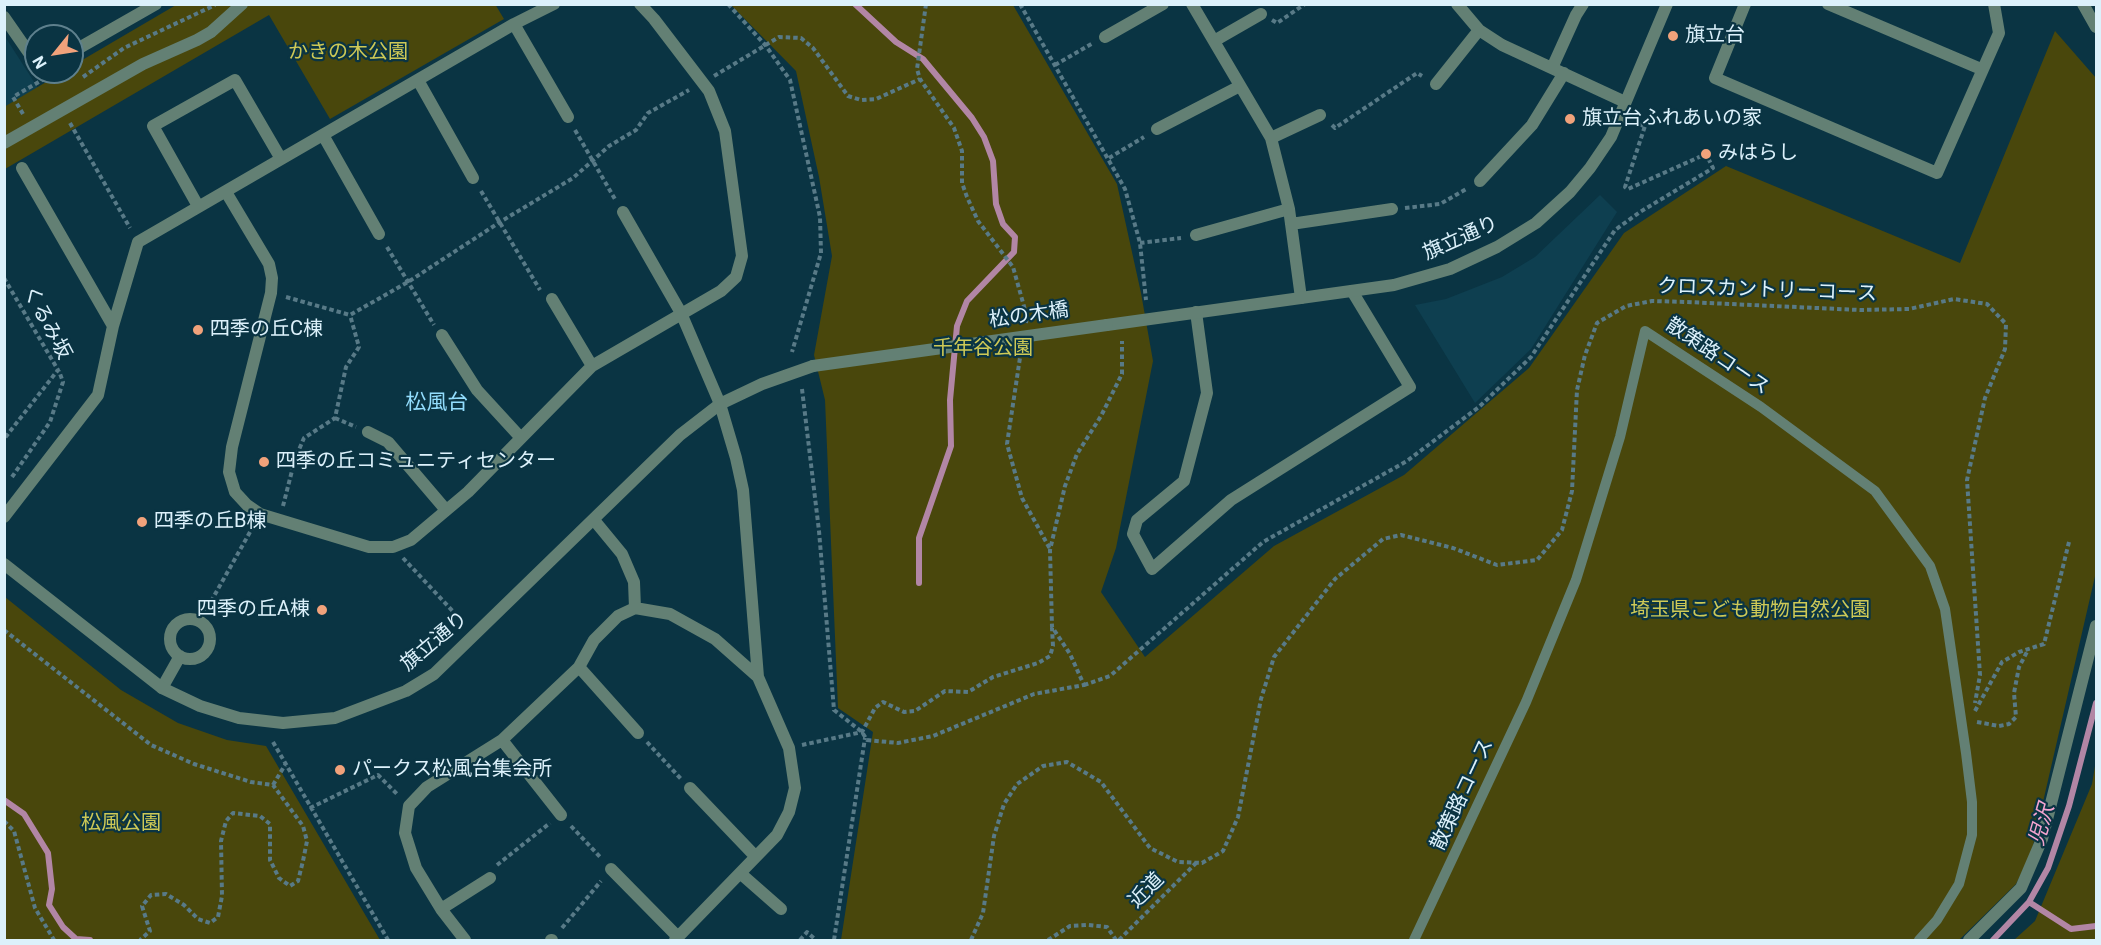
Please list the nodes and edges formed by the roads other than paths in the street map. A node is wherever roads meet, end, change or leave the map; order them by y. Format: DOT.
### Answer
graph roads {
  1 [pos="156,4"];
  2 [pos="242,4"];
  3 [pos="554,4"];
  4 [pos="640,4"];
  5 [pos="1163,4"];
  6 [pos="1192,4"];
  7 [pos="1457,4"];
  8 [pos="1584,4"];
  9 [pos="1667,4"];
  10 [pos="1745,4"];
  11 [pos="1828,4"];
  12 [pos="1994,4"];
  13 [pos="2083,4"];
  14 [pos="1261,14"];
  15 [pos="4,17"];
  16 [pos="514,24"];
  17 [pos="2097,27"];
  18 [pos="1479,30"];
  19 [pos="1105,37"];
  20 [pos="1214,41"];
  21 [pos="84,45"];
  22 [pos="24,46"];
  23 [pos="1981,69"];
  24 [pos="1558,71"];
  25 [pos="419,82"];
  26 [pos="1436,84"];
  27 [pos="1239,86"];
  28 [pos="1625,102"];
  29 [pos="1320,115"];
  30 [pos="568,117"];
  31 [pos="1157,129"];
  32 [pos="323,135"];
  33 [pos="1271,138"];
  34 [pos="4,143"];
  35 [pos="281,159"];
  36 [pos="22,168"];
  37 [pos="473,177"];
  38 [pos="1480,181"];
  39 [pos="226,192"];
  40 [pos="198,206"];
  41 [pos="1289,209"];
  42 [pos="1392,209"];
  43 [pos="623,212"];
  44 [pos="1291,224"];
  45 [pos="379,234"];
  46 [pos="1196,236"];
  47 [pos="1352,291"];
  48 [pos="552,298"];
  49 [pos="1301,298"];
  50 [pos="1196,312"];
  51 [pos="681,313"];
  52 [pos="1107,325"];
  53 [pos="113,326"];
  54 [pos="442,335"];
  55 [pos="592,366"];
  56 [pos="813,366"];
  57 [pos="720,404"];
  58 [pos="368,432"];
  59 [pos="521,438"];
  60 [pos="446,510"];
  61 [pos="4,517"];
  62 [pos="594,520"];
  63 [pos="4,564"];
  64 [pos="635,608"];
  65 [pos="2097,626"];
  66 [pos="180,656"];
  67 [pos="579,667"];
  68 [pos="758,677"];
  69 [pos="162,688"];
  70 [pos="638,733"];
  71 [pos="502,740"];
  72 [pos="690,788"];
  73 [pos="561,815"];
  74 [pos="755,856"];
  75 [pos="611,869"];
  76 [pos="740,873"];
  77 [pos="490,878"];
  78 [pos="441,909"];
  79 [pos="781,909"];
  80 [pos="676,938"];
  81 [pos="465,940"];
  82 [pos="1414,940"];
  83 [pos="1919,940"];
  84 [pos="1969,940"];
  1 -- 21 [label="street"];
  2 -- 34 [label="street"];
  3 -- 16 [label="street"];
  4 -- 51 [label="street"];
  5 -- 19 [label="street"];
  6 -- 20 [label="street"];
  7 -- 18 [label="street"];
  8 -- 24 [label="street"];
  9 -- 28 [label="street, 旗立通り"];
  10 -- 23 [label="street"];
  11 -- 23 [label="street"];
  12 -- 23 [label="street"];
  13 -- 17 [label="street"];
  14 -- 20 [label="street"];
  15 -- 22 [label="street"];
  16 -- 25 [label="street"];
  16 -- 30 [label="street"];
  18 -- 24 [label="street"];
  18 -- 26 [label="street"];
  20 -- 27 [label="street"];
  24 -- 28 [label="street"];
  24 -- 38 [label="street"];
  25 -- 32 [label="street"];
  25 -- 37 [label="street"];
  27 -- 31 [label="street"];
  27 -- 33 [label="street"];
  28 -- 47 [label="street, 旗立通り"];
  29 -- 33 [label="street"];
  32 -- 35 [label="street"];
  32 -- 45 [label="street"];
  33 -- 41 [label="street"];
  35 -- 39 [label="street"];
  35 -- 40 [label="street"];
  36 -- 53 [label="street"];
  39 -- 40 [label="street"];
  39 -- 60 [label="street"];
  40 -- 53 [label="street"];
  41 -- 44 [label="street"];
  41 -- 46 [label="street"];
  42 -- 44 [label="street"];
  43 -- 51 [label="street"];
  44 -- 49 [label="street"];
  47 -- 49 [label="street, 旗立通り"];
  47 -- 50 [label="street"];
  48 -- 55 [label="street"];
  49 -- 50 [label="street, 旗立通り"];
  50 -- 52 [label="street, 旗立通り"];
  51 -- 55 [label="street"];
  51 -- 57 [label="street"];
  52 -- 56 [label="street, 松の木橋, bridge"];
  53 -- 61 [label="street"];
  54 -- 59 [label="street"];
  55 -- 59 [label="street"];
  56 -- 57 [label="street, 旗立通り"];
  57 -- 62 [label="street, 旗立通り"];
  57 -- 68 [label="street"];
  58 -- 60 [label="street"];
  59 -- 60 [label="street"];
  62 -- 64 [label="street"];
  62 -- 69 [label="street, 旗立通り"];
  63 -- 69 [label="street, 旗立通り"];
  64 -- 67 [label="street"];
  64 -- 68 [label="street"];
  65 -- 84 [label="street"];
  66 -- 66 [label="street"];
  66 -- 69 [label="street"];
  67 -- 70 [label="street"];
  67 -- 71 [label="street"];
  68 -- 74 [label="street"];
  71 -- 73 [label="street"];
  71 -- 78 [label="street"];
  72 -- 74 [label="street"];
  74 -- 76 [label="street"];
  75 -- 80 [label="street"];
  76 -- 79 [label="street"];
  76 -- 80 [label="street"];
  77 -- 78 [label="street"];
  78 -- 81 [label="street"];
  82 -- 83 [label="lane, 散策路コース"];
}
